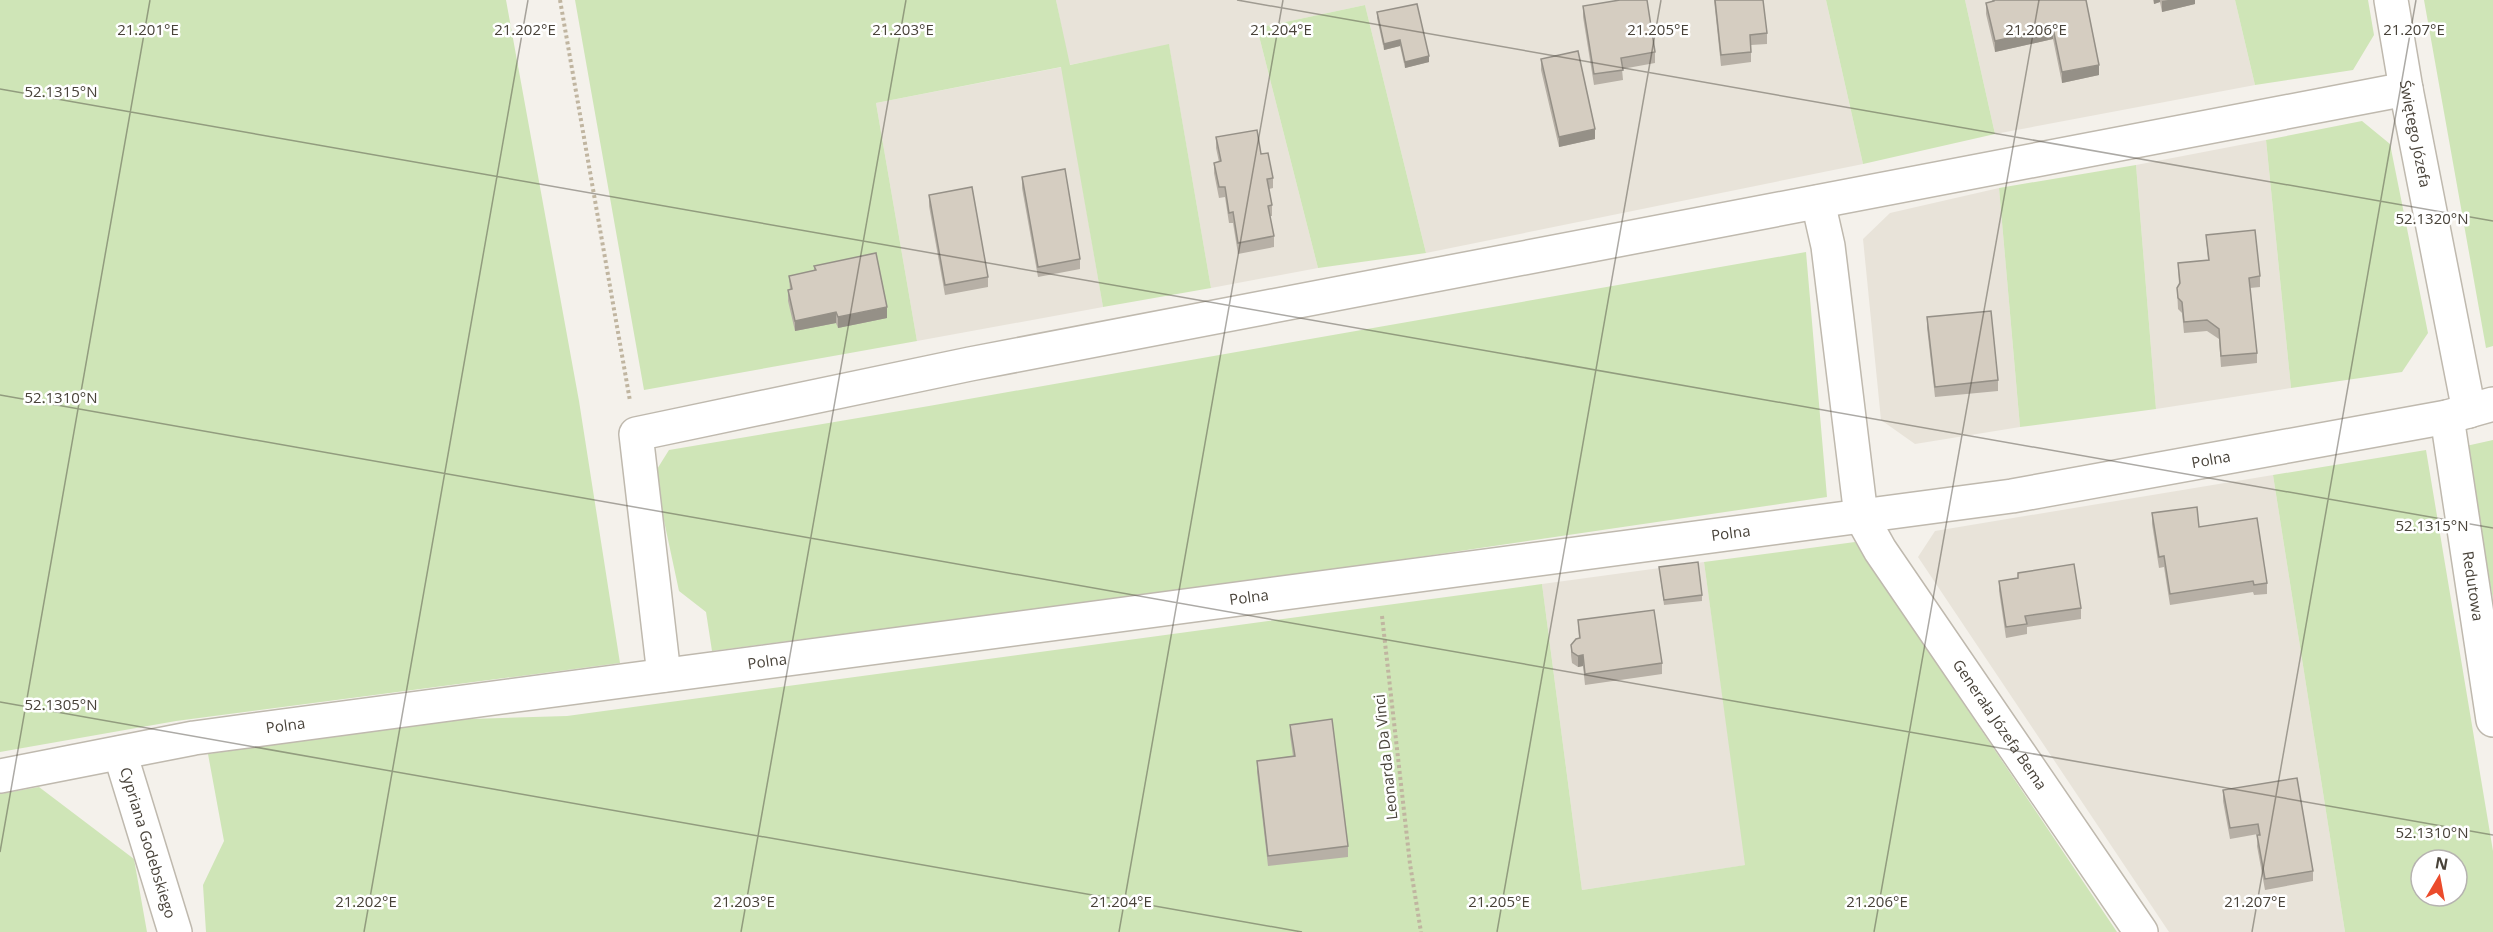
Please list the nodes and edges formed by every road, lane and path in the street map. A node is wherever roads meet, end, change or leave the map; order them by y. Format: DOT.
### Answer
graph roads {
  1 [pos="560,0"];
  2 [pos="2391,0"];
  3 [pos="2406,89"];
  4 [pos="1818,202"];
  5 [pos="2470,411"];
  6 [pos="636,434"];
  7 [pos="1862,516"];
  8 [pos="1378,580"];
  9 [pos="664,675"];
  10 [pos="2493,720"];
  11 [pos="120,753"];
  12 [pos="0,776"];
  13 [pos="175,932"];
  14 [pos="1421,932"];
  15 [pos="2141,932"];
  1 -- 6 [label="path"];
  2 -- 3 [label="street, Świętego Józefa"];
  3 -- 4 [label="street"];
  3 -- 5 [label="street, Świętego Józefa"];
  4 -- 6 [label="street"];
  4 -- 7 [label="street"];
  5 -- 7 [label="street, Polna"];
  5 -- 10 [label="street, Redutowa"];
  6 -- 9 [label="street"];
  7 -- 8 [label="street, Polna"];
  7 -- 15 [label="street, Generała Józefa Bema"];
  8 -- 9 [label="street, Polna"];
  8 -- 14 [label="path, Leonarda Da Vinci"];
  9 -- 11 [label="street, Polna"];
  11 -- 12 [label="street, Polna"];
  11 -- 13 [label="street, Cypriana Godebskiego"];
}
